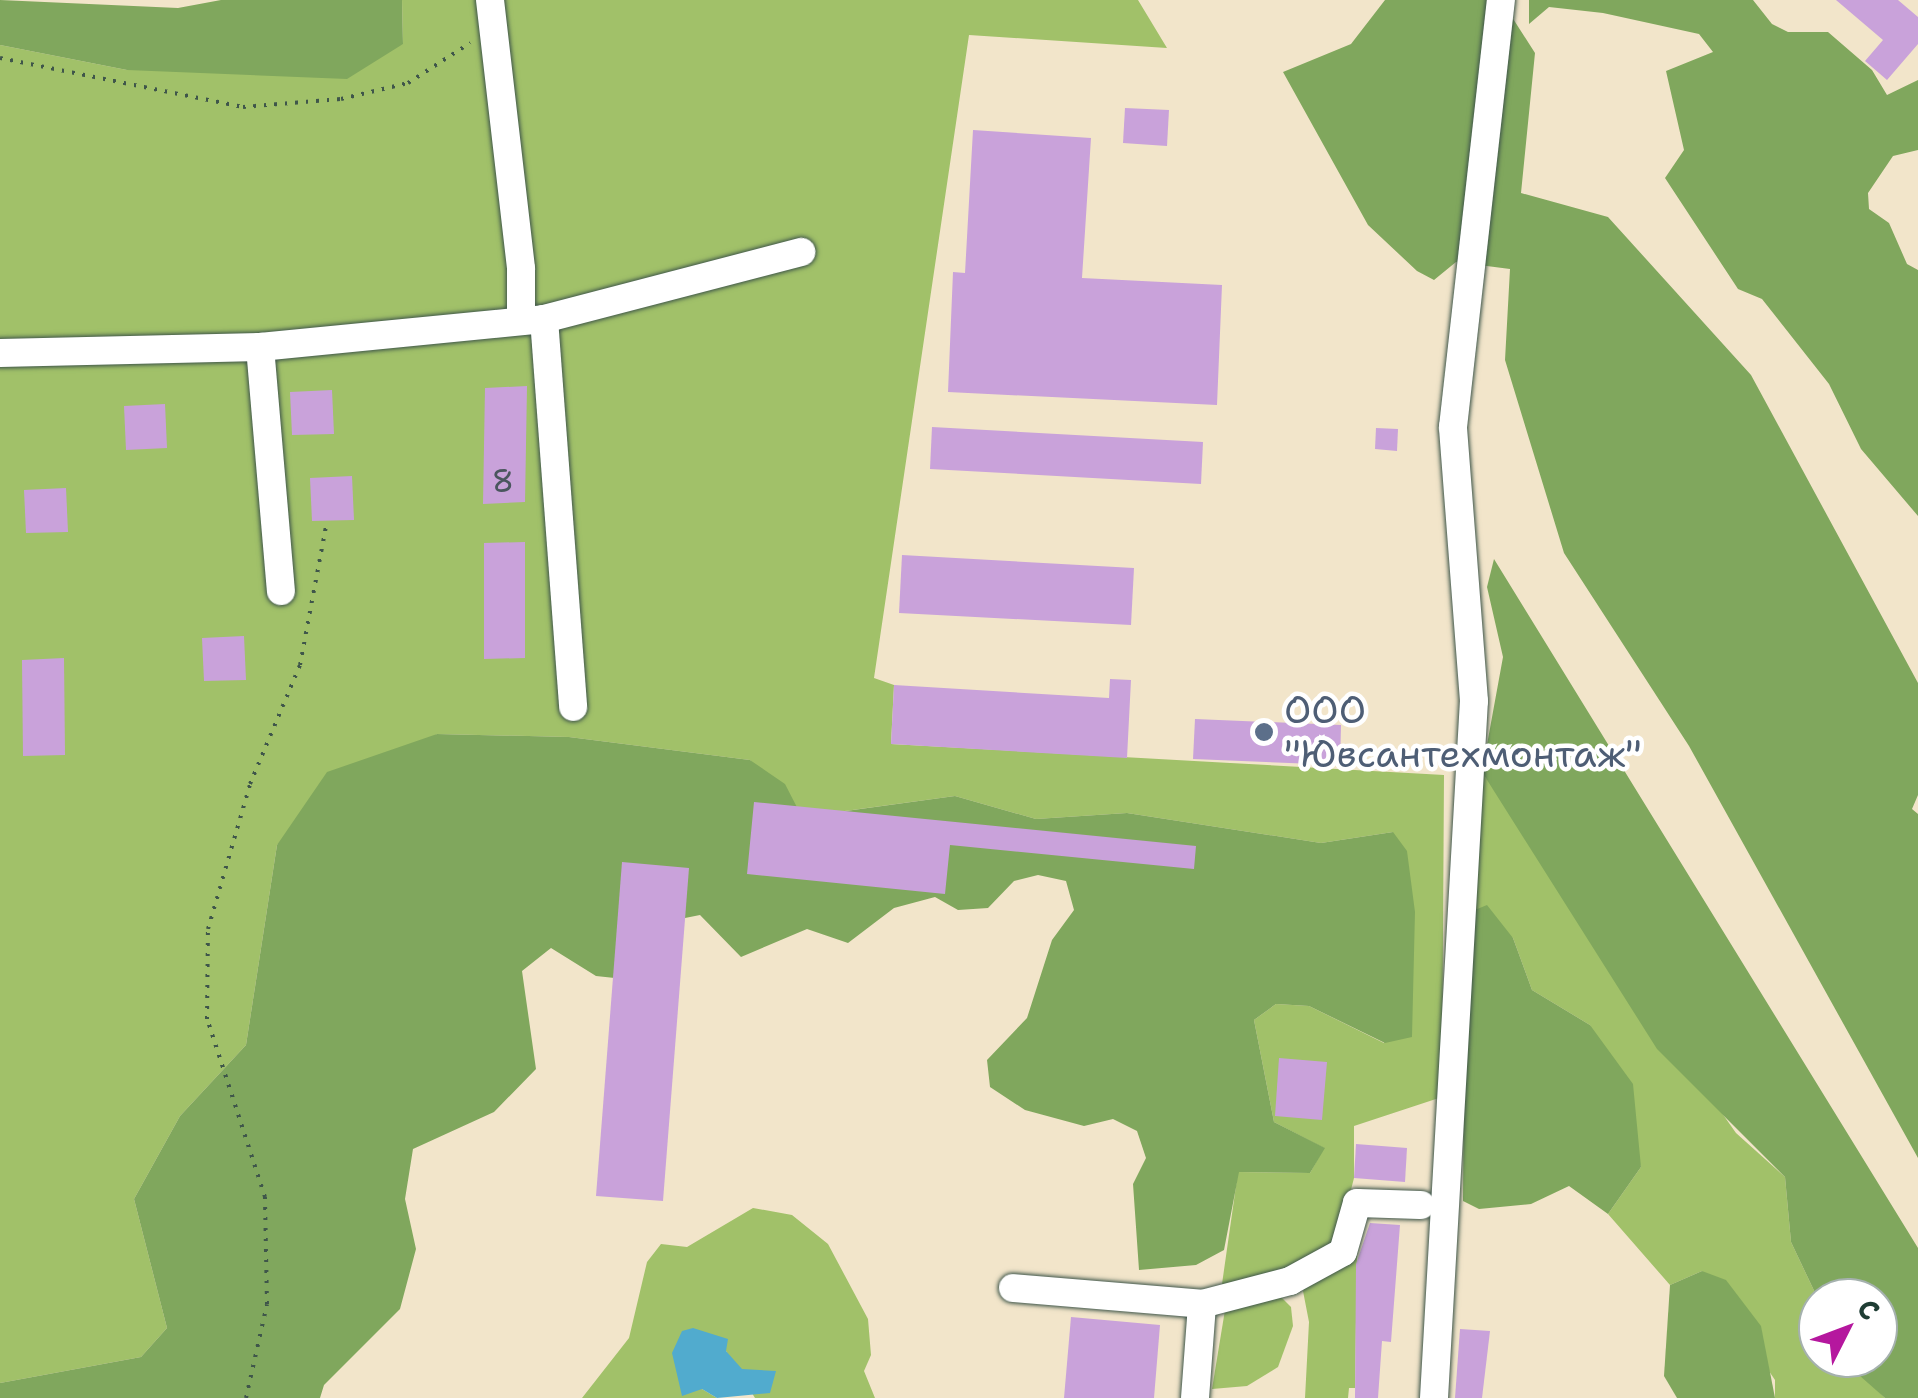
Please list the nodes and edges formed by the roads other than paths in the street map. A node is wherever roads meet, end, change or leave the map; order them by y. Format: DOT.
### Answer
graph roads {
  1 [pos="490,0"];
  2 [pos="1500,0"];
  3 [pos="800,252"];
  4 [pos="533,320"];
  5 [pos="260,347"];
  6 [pos="0,353"];
  7 [pos="282,591"];
  8 [pos="573,707"];
  9 [pos="1421,1205"];
  10 [pos="1013,1288"];
  11 [pos="1202,1304"];
  12 [pos="1195,1398"];
  13 [pos="1434,1398"];
  1 -- 4 [label="street"];
  2 -- 13 [label="street"];
  3 -- 4 [label="street"];
  4 -- 5 [label="street"];
  4 -- 8 [label="street"];
  5 -- 6 [label="street"];
  5 -- 7 [label="street"];
  9 -- 11 [label="street"];
  10 -- 11 [label="street"];
  11 -- 12 [label="street"];
}
